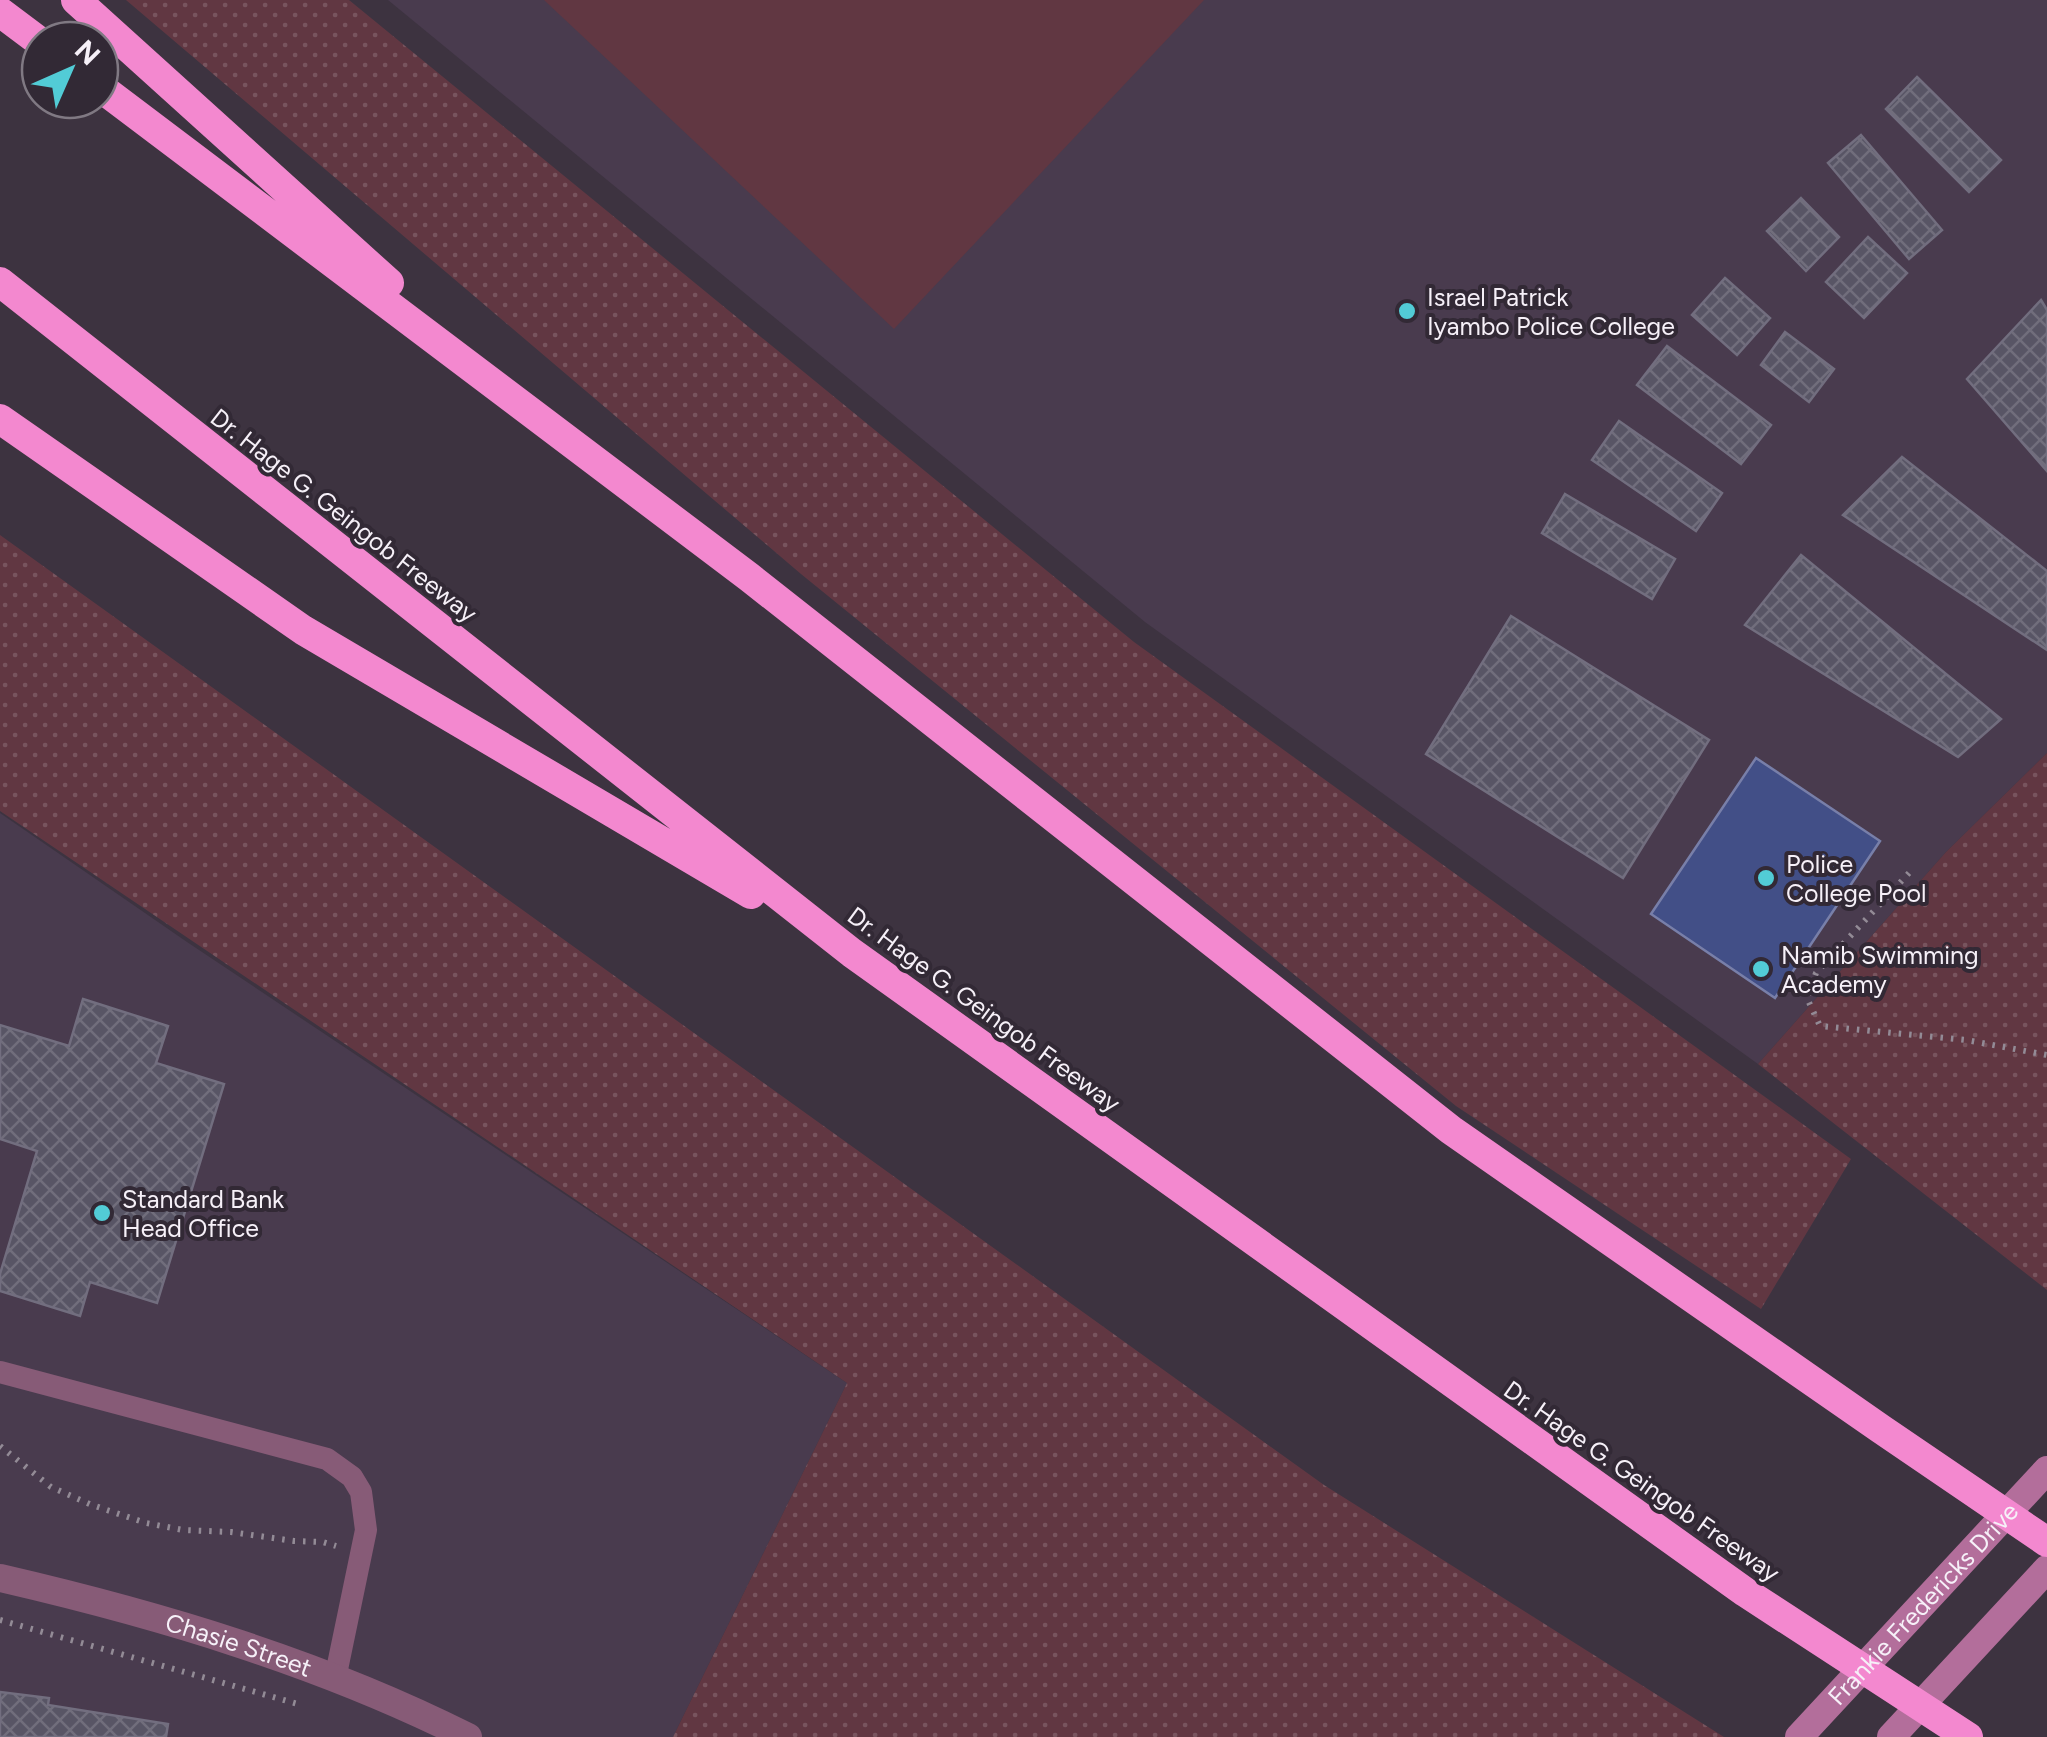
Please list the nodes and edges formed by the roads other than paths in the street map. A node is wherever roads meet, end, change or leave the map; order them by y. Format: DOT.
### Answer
graph roads {
  1 [pos="76,0"];
  2 [pos="120,103"];
  3 [pos="0,282"];
  4 [pos="530,412"];
  5 [pos="0,419"];
  6 [pos="852,954"];
  7 [pos="0,1372"];
  8 [pos="2047,1470"];
  9 [pos="2047,1542"];
  10 [pos="2047,1569"];
  11 [pos="0,1578"];
  12 [pos="335,1678"];
  13 [pos="468,1737"];
  14 [pos="1799,1737"];
  15 [pos="1890,1737"];
  16 [pos="1968,1737"];
  1 -- 4 [label="highway"];
  2 -- 4 [label="highway"];
  3 -- 6 [label="highway, Dr. Hage G. Geingob Freeway"];
  4 -- 9 [label="highway"];
  5 -- 6 [label="highway"];
  6 -- 16 [label="highway, Dr. Hage G. Geingob Freeway"];
  7 -- 12 [label="lane"];
  8 -- 14 [label="main road, Frankie Fredericks Drive"];
  10 -- 15 [label="main road"];
  11 -- 12 [label="street, Chasie Street"];
  12 -- 13 [label="street, Chasie Street"];
}
